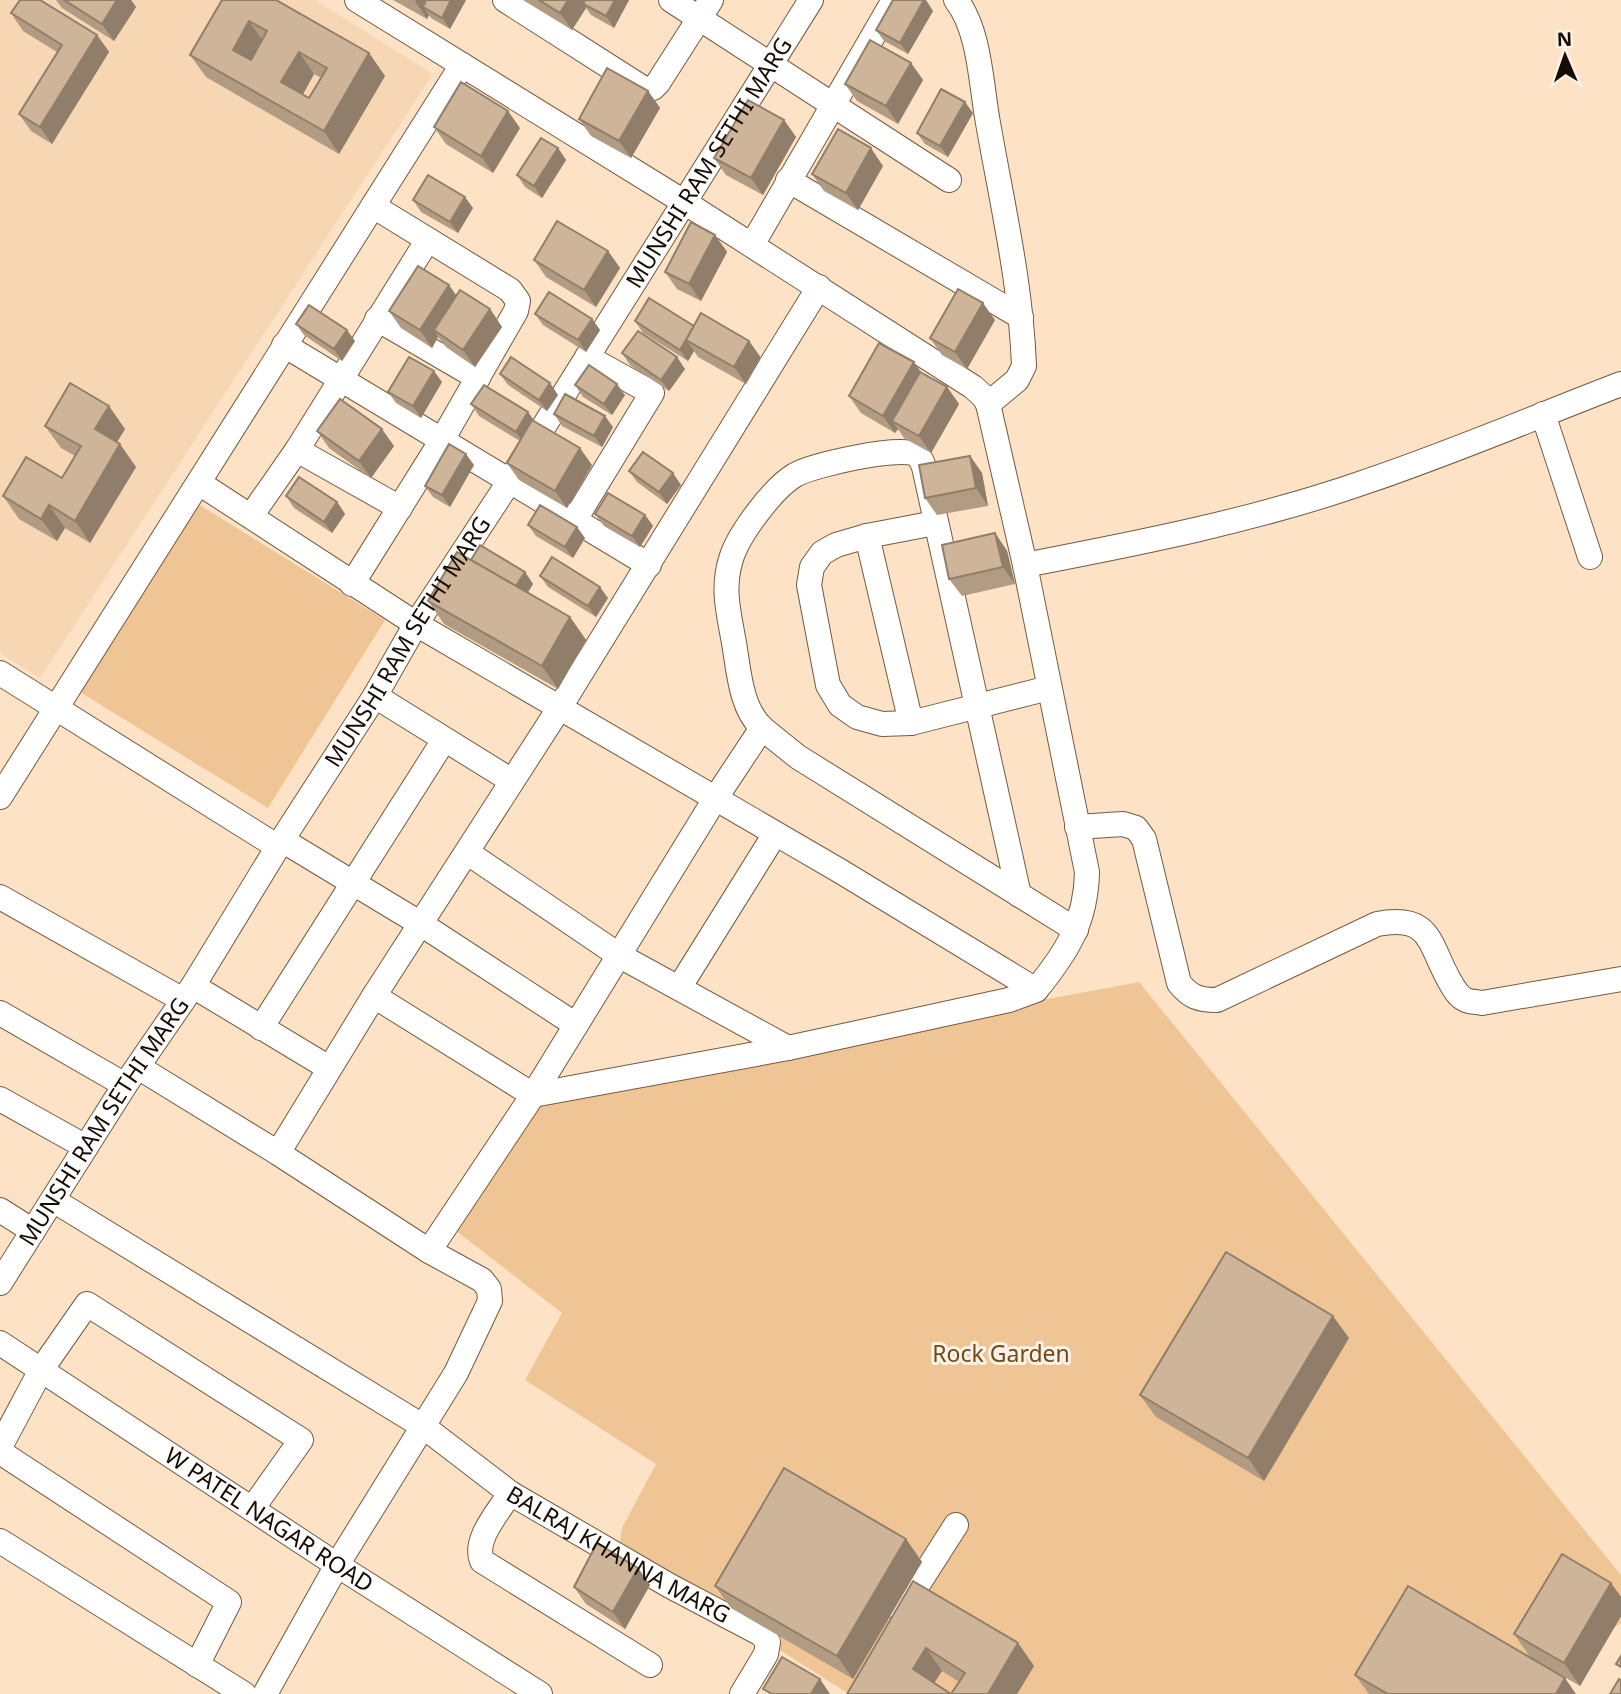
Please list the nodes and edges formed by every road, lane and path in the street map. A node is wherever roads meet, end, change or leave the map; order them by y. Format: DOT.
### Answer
graph roads {
  1 [pos="357,0"];
  2 [pos="505,0"];
  3 [pos="671,0"];
  4 [pos="811,0"];
  5 [pos="894,0"];
  6 [pos="956,0"];
  7 [pos="705,9"];
  8 [pos="462,65"];
  9 [pos="769,65"];
  10 [pos="832,105"];
  11 [pos="788,180"];
  12 [pos="948,180"];
  13 [pos="684,202"];
  14 [pos="373,206"];
  15 [pos="427,241"];
  16 [pos="752,245"];
  17 [pos="819,287"];
  18 [pos="1021,317"];
  19 [pos="377,319"];
  20 [pos="284,345"];
  21 [pos="587,357"];
  22 [pos="478,378"];
  23 [pos="341,379"];
  24 [pos="1621,384"];
  25 [pos="988,404"];
  26 [pos="1543,414"];
  27 [pos="442,440"];
  28 [pos="297,450"];
  29 [pos="509,482"];
  30 [pos="199,483"];
  31 [pos="400,508"];
  32 [pos="251,516"];
  33 [pos="575,521"];
  34 [pos="935,523"];
  35 [pos="867,536"];
  36 [pos="1590,557"];
  37 [pos="649,565"];
  38 [pos="1025,565"];
  39 [pos="352,584"];
  40 [pos="416,624"];
  41 [pos="0,673"];
  42 [pos="1049,688"];
  43 [pos="375,696"];
  44 [pos="978,706"];
  45 [pos="560,707"];
  46 [pos="57,709"];
  47 [pos="911,723"];
  48 [pos="762,728"];
  49 [pos="444,740"];
  50 [pos="512,781"];
  51 [pos="0,797"];
  52 [pos="715,799"];
  53 [pos="1077,827"];
  54 [pos="775,834"];
  55 [pos="280,844"];
  56 [pos="468,853"];
  57 [pos="352,882"];
  58 [pos="1019,895"];
  59 [pos="0,897"];
  60 [pos="421,924"];
  61 [pos="1076,930"];
  62 [pos="620,956"];
  63 [pos="1621,979"];
  64 [pos="679,988"];
  65 [pos="1036,990"];
  66 [pos="188,993"];
  67 [pos="374,996"];
  68 [pos="0,1013"];
  69 [pos="576,1025"];
  70 [pos="261,1028"];
  71 [pos="788,1048"];
  72 [pos="329,1068"];
  73 [pos="131,1076"];
  74 [pos="533,1095"];
  75 [pos="0,1099"];
  76 [pos="86,1147"];
  77 [pos="278,1153"];
  78 [pos="53,1200"];
  79 [pos="0,1210"];
  80 [pos="33,1231"];
  81 [pos="429,1251"];
  82 [pos="0,1283"];
  83 [pos="0,1343"];
  84 [pos="41,1370"];
  85 [pos="424,1427"];
  86 [pos="0,1447"];
  87 [pos="0,1452"];
  88 [pos="510,1493"];
  89 [pos="252,1509"];
  90 [pos="956,1525"];
  91 [pos="0,1541"];
  92 [pos="337,1565"];
  93 [pos="891,1626"];
  94 [pos="197,1665"];
  95 [pos="650,1665"];
  96 [pos="244,1694"];
  97 [pos="265,1694"];
  98 [pos="540,1694"];
  99 [pos="742,1694"];
  1 -- 8 [label="street"];
  2 -- 7 [label="street"];
  3 -- 7 [label="street"];
  4 -- 9 [label="street, MUNSHI RAM SETHI MARG"];
  5 -- 10 [label="street"];
  6 -- 18 [label="street"];
  7 -- 9 [label="street"];
  8 -- 13 [label="street"];
  8 -- 14 [label="street"];
  9 -- 10 [label="street"];
  9 -- 13 [label="street, MUNSHI RAM SETHI MARG"];
  10 -- 11 [label="street"];
  10 -- 12 [label="street"];
  11 -- 16 [label="street"];
  11 -- 18 [label="street"];
  13 -- 16 [label="street"];
  13 -- 21 [label="street, MUNSHI RAM SETHI MARG"];
  14 -- 15 [label="street"];
  14 -- 20 [label="street"];
  15 -- 19 [label="street"];
  15 -- 22 [label="street"];
  16 -- 17 [label="street"];
  17 -- 25 [label="street"];
  17 -- 37 [label="street"];
  18 -- 25 [label="street"];
  19 -- 22 [label="street"];
  19 -- 23 [label="street"];
  20 -- 23 [label="street"];
  20 -- 30 [label="street"];
  21 -- 29 [label="street, MUNSHI RAM SETHI MARG"];
  21 -- 33 [label="street"];
  22 -- 27 [label="street"];
  23 -- 27 [label="street"];
  23 -- 28 [label="street"];
  24 -- 26 [label="street"];
  25 -- 38 [label="street"];
  26 -- 36 [label="street"];
  26 -- 38 [label="street"];
  27 -- 29 [label="street"];
  27 -- 31 [label="street"];
  28 -- 31 [label="street"];
  28 -- 32 [label="street"];
  29 -- 33 [label="street"];
  29 -- 40 [label="street, MUNSHI RAM SETHI MARG"];
  30 -- 32 [label="street"];
  30 -- 46 [label="street"];
  31 -- 39 [label="street"];
  32 -- 39 [label="street"];
  33 -- 37 [label="street"];
  34 -- 35 [label="street"];
  34 -- 44 [label="street"];
  34 -- 48 [label="street"];
  35 -- 47 [label="street"];
  35 -- 47 [label="street"];
  37 -- 45 [label="street"];
  38 -- 42 [label="street"];
  39 -- 40 [label="street"];
  40 -- 43 [label="street, MUNSHI RAM SETHI MARG"];
  40 -- 45 [label="street"];
  41 -- 46 [label="street"];
  42 -- 44 [label="street"];
  42 -- 53 [label="street"];
  43 -- 49 [label="street"];
  43 -- 55 [label="street, MUNSHI RAM SETHI MARG"];
  44 -- 47 [label="street"];
  44 -- 58 [label="street"];
  45 -- 50 [label="street"];
  45 -- 52 [label="street"];
  46 -- 51 [label="street"];
  46 -- 55 [label="street"];
  48 -- 52 [label="street"];
  48 -- 58 [label="street"];
  49 -- 50 [label="street"];
  49 -- 57 [label="street"];
  50 -- 56 [label="street"];
  52 -- 54 [label="street"];
  52 -- 62 [label="street"];
  53 -- 61 [label="street"];
  53 -- 63 [label="street"];
  54 -- 64 [label="street"];
  54 -- 65 [label="street"];
  55 -- 57 [label="street"];
  55 -- 66 [label="street, MUNSHI RAM SETHI MARG"];
  56 -- 60 [label="street"];
  56 -- 62 [label="street"];
  57 -- 60 [label="street"];
  57 -- 70 [label="street"];
  58 -- 61 [label="street"];
  59 -- 66 [label="street"];
  60 -- 67 [label="street"];
  60 -- 69 [label="street"];
  61 -- 65 [label="street"];
  62 -- 64 [label="street"];
  62 -- 69 [label="street"];
  64 -- 71 [label="street"];
  65 -- 71 [label="street"];
  66 -- 70 [label="street"];
  66 -- 73 [label="street, MUNSHI RAM SETHI MARG"];
  67 -- 72 [label="street"];
  67 -- 74 [label="street"];
  68 -- 73 [label="street"];
  69 -- 74 [label="street"];
  70 -- 72 [label="street"];
  71 -- 74 [label="street"];
  72 -- 77 [label="street"];
  73 -- 76 [label="street, MUNSHI RAM SETHI MARG"];
  73 -- 77 [label="street"];
  74 -- 81 [label="street"];
  75 -- 76 [label="street"];
  76 -- 78 [label="street, MUNSHI RAM SETHI MARG"];
  77 -- 81 [label="street"];
  78 -- 80 [label="street, MUNSHI RAM SETHI MARG"];
  78 -- 85 [label="street, BALRAJ KHANNA MARG"];
  79 -- 80 [label="street"];
  80 -- 82 [label="street, MUNSHI RAM SETHI MARG"];
  81 -- 85 [label="street"];
  83 -- 84 [label="street, W PATEL NAGAR ROAD"];
  84 -- 86 [label="street"];
  84 -- 89 [label="street, W PATEL NAGAR ROAD"];
  84 -- 89 [label="street"];
  85 -- 88 [label="street, BALRAJ KHANNA MARG"];
  85 -- 92 [label="street"];
  87 -- 94 [label="street"];
  88 -- 95 [label="street"];
  88 -- 99 [label="street, BALRAJ KHANNA MARG"];
  89 -- 92 [label="street, W PATEL NAGAR ROAD"];
  90 -- 93 [label="street"];
  91 -- 94 [label="street"];
  92 -- 97 [label="street"];
  92 -- 98 [label="street, W PATEL NAGAR ROAD"];
  94 -- 96 [label="street"];
}
